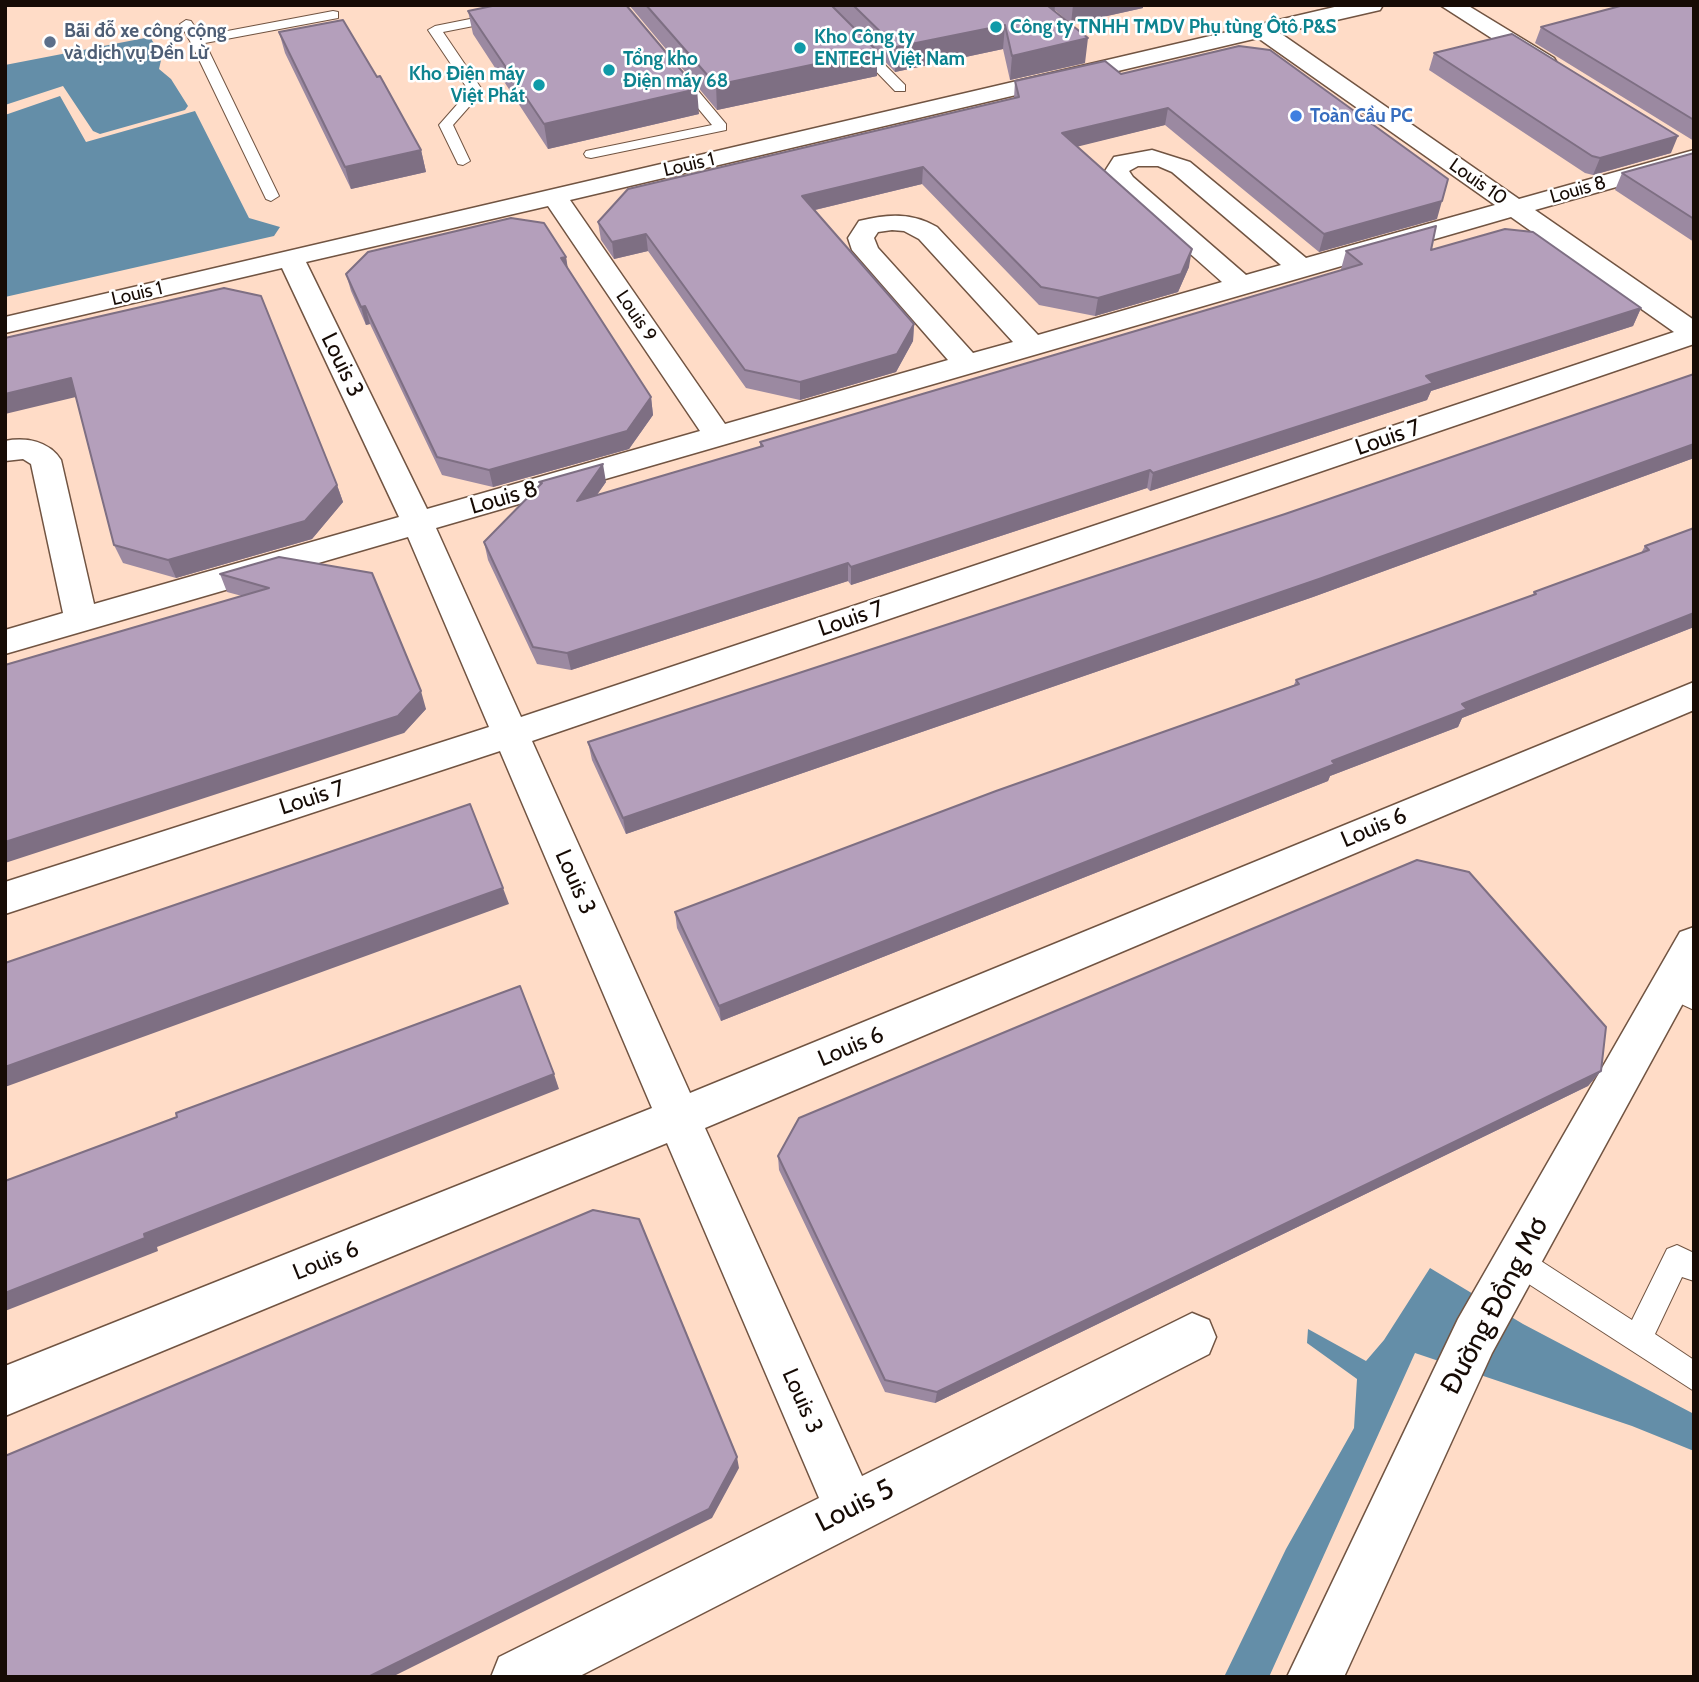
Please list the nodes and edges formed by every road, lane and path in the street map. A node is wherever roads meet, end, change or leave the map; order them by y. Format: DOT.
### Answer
graph roads {
  1 [pos="559,5"];
  2 [pos="818,5"];
  3 [pos="1372,5"];
  4 [pos="1451,5"];
  5 [pos="333,15"];
  6 [pos="186,24"];
  7 [pos="1262,31"];
  8 [pos="197,41"];
  9 [pos="670,66"];
  10 [pos="1564,74"];
  11 [pos="900,88"];
  12 [pos="1688,151"];
  13 [pos="591,154"];
  14 [pos="463,161"];
  15 [pos="271,196"];
  16 [pos="555,197"];
  17 [pos="1515,207"];
  18 [pos="291,258"];
  19 [pos="1301,268"];
  20 [pos="1241,285"];
  21 [pos="5,325"];
  22 [pos="1694,334"];
  23 [pos="1032,345"];
  24 [pos="967,364"];
  25 [pos="718,436"];
  26 [pos="5,451"];
  27 [pos="418,523"];
  28 [pos="81,620"];
  29 [pos="5,641"];
  30 [pos="1694,695"];
  31 [pos="510,734"];
  32 [pos="5,898"];
  33 [pos="1694,944"];
  34 [pos="1682,994"];
  35 [pos="679,1118"];
  36 [pos="1517,1261"];
  37 [pos="1694,1268"];
  38 [pos="1192,1337"];
  39 [pos="1637,1340"];
  40 [pos="1694,1377"];
  41 [pos="5,1391"];
  42 [pos="850,1509"];
  43 [pos="519,1677"];
  44 [pos="1315,1677"];
  1 -- 14 [label="lane"];
  2 -- 11 [label="lane"];
  3 -- 7 [label="street, Louis 1"];
  4 -- 10 [label="street"];
  5 -- 8 [label="lane"];
  6 -- 8 [label="lane"];
  7 -- 16 [label="street, Louis 1"];
  7 -- 17 [label="street, Louis 10"];
  8 -- 15 [label="lane"];
  9 -- 13 [label="lane"];
  12 -- 17 [label="street, Louis 8"];
  16 -- 18 [label="street, Louis 1"];
  16 -- 25 [label="street, Louis 9"];
  17 -- 19 [label="street, Louis 8"];
  17 -- 22 [label="street, Louis 10"];
  18 -- 21 [label="street, Louis 1"];
  18 -- 27 [label="street, Louis 3"];
  19 -- 20 [label="street, Louis 8"];
  19 -- 20 [label="street"];
  20 -- 23 [label="street, Louis 8"];
  22 -- 31 [label="street, Louis 7"];
  23 -- 24 [label="street, Louis 8"];
  23 -- 24 [label="street"];
  24 -- 25 [label="street, Louis 8"];
  25 -- 27 [label="street, Louis 8"];
  26 -- 28 [label="street"];
  27 -- 28 [label="street, Louis 8"];
  27 -- 31 [label="street, Louis 3"];
  28 -- 29 [label="street, Louis 8"];
  30 -- 35 [label="street, Louis 6"];
  31 -- 32 [label="street, Louis 7"];
  31 -- 35 [label="street, Louis 3"];
  33 -- 34 [label="street, Đường Đồng Mơ"];
  34 -- 36 [label="street, Đường Đồng Mơ"];
  35 -- 41 [label="street, Louis 6"];
  35 -- 42 [label="street, Louis 3"];
  36 -- 39 [label="lane"];
  36 -- 44 [label="street, Đường Đồng Mơ"];
  37 -- 39 [label="lane"];
  38 -- 42 [label="street, Louis 5"];
  39 -- 40 [label="lane"];
  42 -- 43 [label="street, Louis 5"];
}
